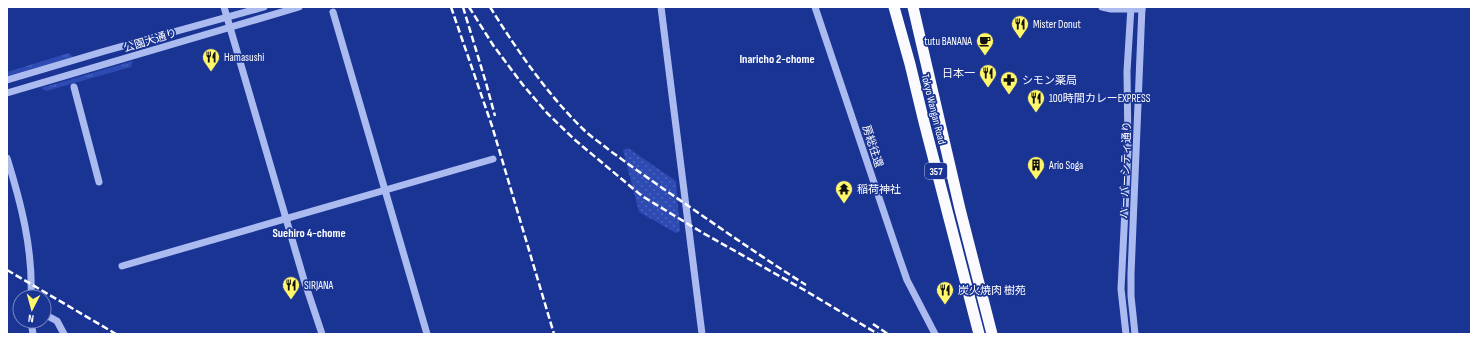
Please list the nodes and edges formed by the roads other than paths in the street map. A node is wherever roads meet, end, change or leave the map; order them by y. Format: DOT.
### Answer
graph roads {
  1 [pos="224,7"];
  2 [pos="264,7"];
  3 [pos="299,7"];
  4 [pos="661,7"];
  5 [pos="815,7"];
  6 [pos="894,7"];
  7 [pos="913,7"];
  8 [pos="1102,7"];
  9 [pos="1131,8"];
  10 [pos="1142,8"];
  11 [pos="333,12"];
  12 [pos="227,18"];
  13 [pos="230,27"];
  14 [pos="7,80"];
  15 [pos="74,88"];
  16 [pos="7,93"];
  17 [pos="7,158"];
  18 [pos="493,159"];
  19 [pos="99,182"];
  20 [pos="385,190"];
  21 [pos="286,219"];
  22 [pos="122,266"];
  23 [pos="30,289"];
  24 [pos="52,318"];
  25 [pos="64,334"];
  26 [pos="322,334"];
  27 [pos="427,334"];
  28 [pos="702,334"];
  29 [pos="935,334"];
  30 [pos="979,334"];
  31 [pos="992,334"];
  32 [pos="1126,334"];
  33 [pos="1135,334"];
  1 -- 12 [label="street"];
  2 -- 12 [label="street, 公園大通り"];
  3 -- 13 [label="street, 公園大通り"];
  4 -- 28 [label="street"];
  5 -- 29 [label="street, 房総往還"];
  6 -- 30 [label="highway, Tokyo Wangan Road / 357"];
  7 -- 31 [label="highway, Tokyo Wangan Road / 357"];
  8 -- 9 [label="street"];
  9 -- 10 [label="street"];
  9 -- 32 [label="street, ハーバーシティ通り"];
  10 -- 33 [label="street, ハーバーシティ通り"];
  11 -- 20 [label="street"];
  12 -- 13 [label="street"];
  12 -- 14 [label="street, 公園大通り"];
  13 -- 16 [label="street, 公園大通り"];
  13 -- 21 [label="street"];
  15 -- 19 [label="street"];
  17 -- 23 [label="street"];
  18 -- 20 [label="street"];
  20 -- 21 [label="street"];
  20 -- 27 [label="street"];
  21 -- 22 [label="street"];
  21 -- 26 [label="street"];
  24 -- 25 [label="street"];
}
